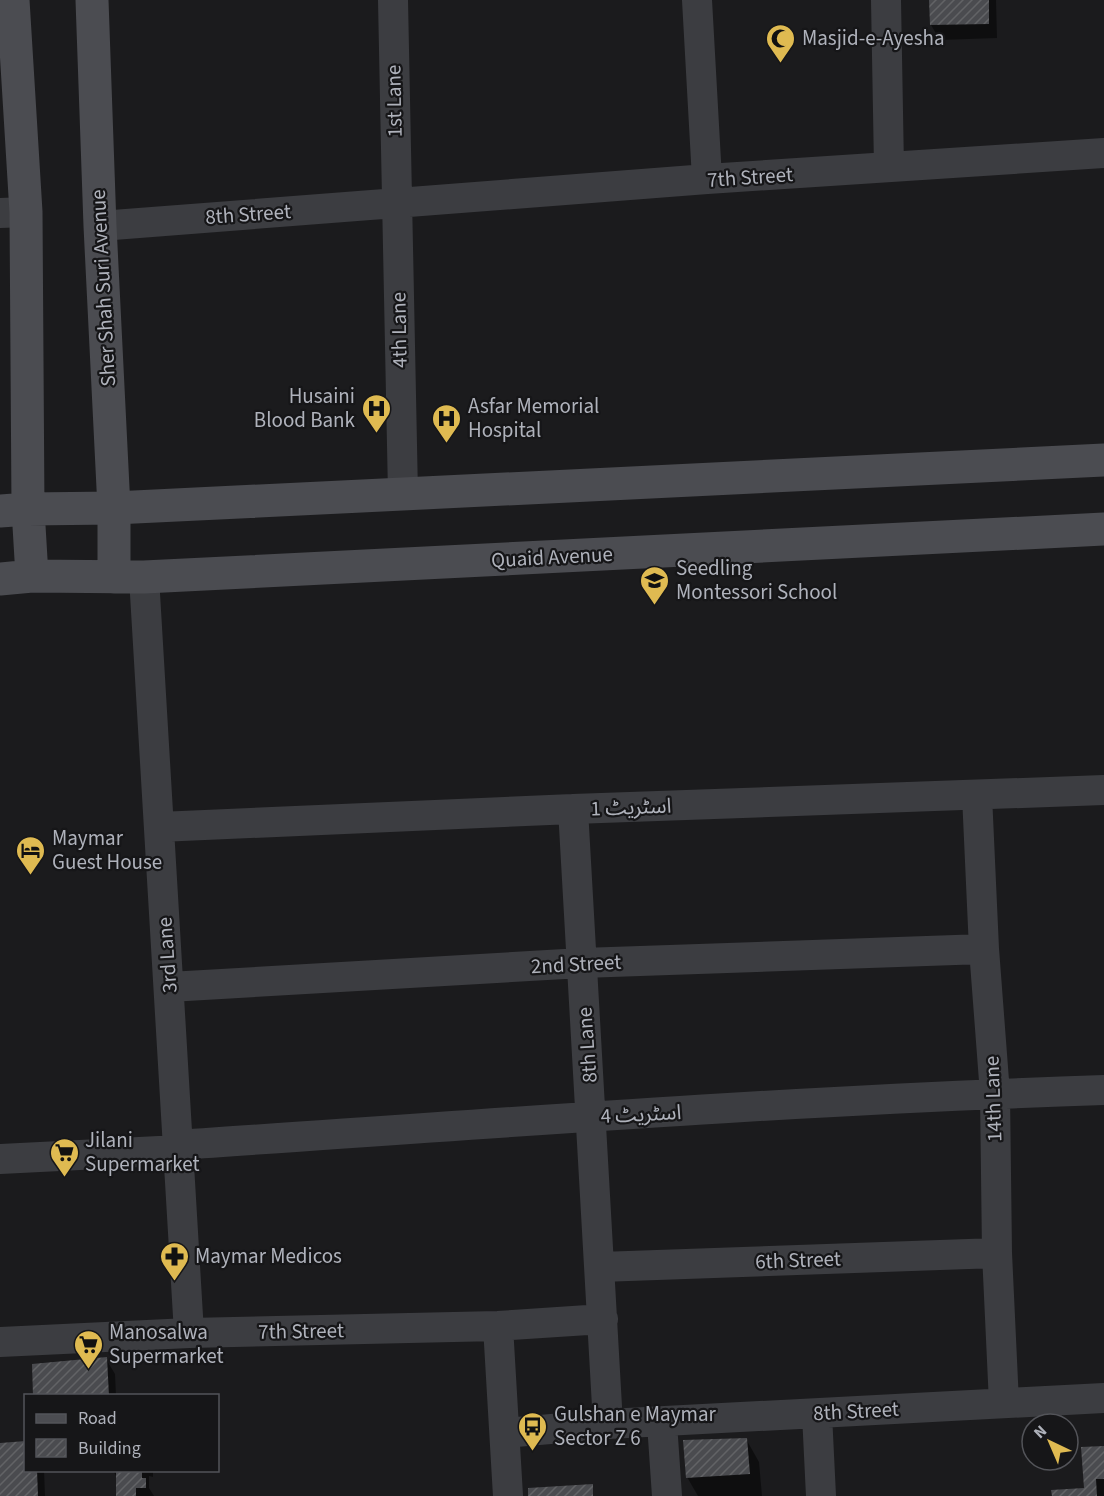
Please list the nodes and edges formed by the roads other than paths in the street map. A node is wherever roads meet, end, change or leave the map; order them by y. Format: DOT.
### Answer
graph roads {
  1 [pos="13,0"];
  2 [pos="92,0"];
  3 [pos="393,0"];
  4 [pos="697,0"];
  5 [pos="886,0"];
  6 [pos="1104,153"];
  7 [pos="889,167"];
  8 [pos="706,179"];
  9 [pos="396,203"];
  10 [pos="13,213"];
  11 [pos="100,225"];
  12 [pos="1104,460"];
  13 [pos="403,494"];
  14 [pos="114,507"];
  15 [pos="14,510"];
  16 [pos="1104,529"];
  17 [pos="16,577"];
  18 [pos="129,577"];
  19 [pos="1104,790"];
  20 [pos="977,795"];
  21 [pos="573,809"];
  22 [pos="159,827"];
  23 [pos="984,948"];
  24 [pos="582,963"];
  25 [pos="169,987"];
  26 [pos="1104,1090"];
  27 [pos="995,1094"];
  28 [pos="592,1117"];
  29 [pos="179,1148"];
  30 [pos="0,1159"];
  31 [pos="997,1254"];
  32 [pos="600,1267"];
  33 [pos="603,1319"];
  34 [pos="498,1326"];
  35 [pos="189,1334"];
  36 [pos="0,1342"];
  37 [pos="1104,1398"];
  38 [pos="1004,1403"];
  39 [pos="817,1414"];
  40 [pos="662,1423"];
  41 [pos="608,1424"];
  42 [pos="505,1433"];
  43 [pos="508,1496"];
  44 [pos="667,1496"];
  45 [pos="821,1496"];
  1 -- 10 [label="main road"];
  2 -- 11 [label="main road, Sher Shah Suri Avenue"];
  3 -- 9 [label="street, 1st Lane"];
  4 -- 8 [label="street"];
  5 -- 7 [label="street"];
  6 -- 7 [label="street, 7th Street"];
  7 -- 8 [label="street, 7th Street"];
  8 -- 9 [label="street, 7th Street"];
  9 -- 11 [label="street, 8th Street"];
  9 -- 13 [label="street, 4th Lane"];
  10 -- 15 [label="main road"];
  11 -- 14 [label="main road, Sher Shah Suri Avenue"];
  12 -- 13 [label="main road"];
  13 -- 14 [label="main road"];
  14 -- 15 [label="main road"];
  14 -- 18 [label="main road, Sher Shah Suri Avenue"];
  15 -- 17 [label="main road"];
  16 -- 18 [label="main road, Quaid Avenue"];
  17 -- 18 [label="main road, Quaid Avenue"];
  18 -- 22 [label="street, 3rd Lane"];
  19 -- 20 [label="street, اسٹریٹ 1"];
  20 -- 21 [label="street, اسٹریٹ 1"];
  20 -- 23 [label="street, 14th Lane"];
  21 -- 22 [label="street, اسٹریٹ 1"];
  21 -- 24 [label="street, 8th Lane"];
  22 -- 25 [label="street, 3rd Lane"];
  23 -- 24 [label="street, 2nd Street"];
  23 -- 27 [label="street, 14th Lane"];
  24 -- 25 [label="street, 2nd Street"];
  24 -- 28 [label="street, 8th Lane"];
  25 -- 29 [label="street, 3rd Lane"];
  26 -- 27 [label="street, اسٹریٹ 4"];
  27 -- 28 [label="street, اسٹریٹ 4"];
  27 -- 31 [label="street, 14th Lane"];
  28 -- 29 [label="street, اسٹریٹ 4"];
  28 -- 32 [label="street, 8th Lane"];
  29 -- 30 [label="street, اسٹریٹ 4"];
  29 -- 35 [label="street, 3rd Lane"];
  31 -- 32 [label="street, 6th Street"];
  31 -- 38 [label="street, 14th Lane"];
  32 -- 33 [label="street, 8th Lane"];
  33 -- 34 [label="street, 7th Street"];
  33 -- 41 [label="street, 8th Lane"];
  34 -- 35 [label="street, 7th Street"];
  34 -- 42 [label="street"];
  35 -- 36 [label="street, 7th Street"];
  37 -- 38 [label="street, 8th Street"];
  38 -- 39 [label="street, 8th Street"];
  39 -- 40 [label="street, 8th Street"];
  39 -- 45 [label="street"];
  40 -- 41 [label="street, 8th Street"];
  40 -- 44 [label="street"];
  41 -- 42 [label="street, 8th Street"];
  42 -- 43 [label="street"];
}
